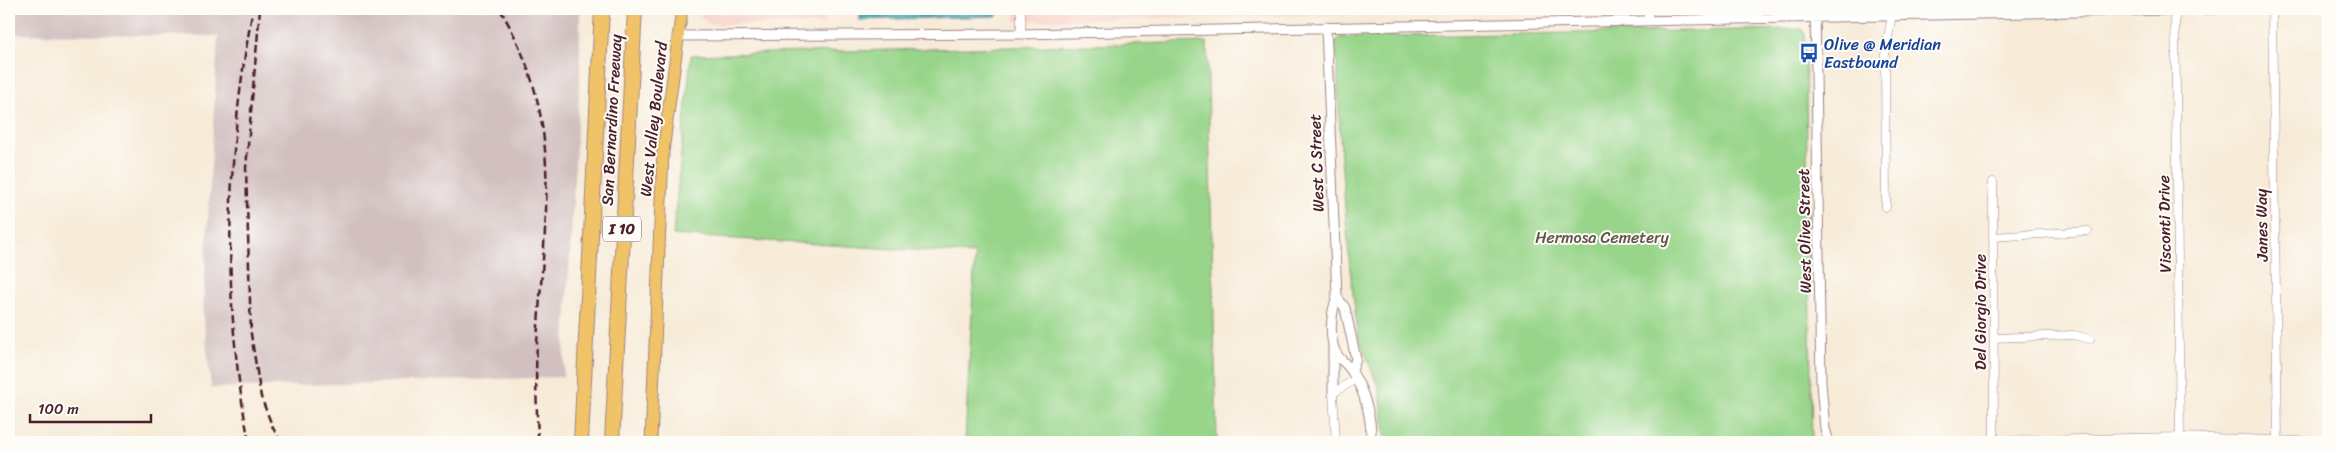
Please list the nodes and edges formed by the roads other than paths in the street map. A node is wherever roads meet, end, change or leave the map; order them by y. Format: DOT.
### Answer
graph roads {
  1 [pos="592,9"];
  2 [pos="602,9"];
  3 [pos="682,9"];
  4 [pos="1021,9"];
  5 [pos="1648,9"];
  6 [pos="2217,9"];
  7 [pos="2272,9"];
  8 [pos="2175,10"];
  9 [pos="636,11"];
  10 [pos="1893,12"];
  11 [pos="1815,13"];
  12 [pos="1648,20"];
  13 [pos="1326,27"];
  14 [pos="1021,34"];
  15 [pos="677,36"];
  16 [pos="597,101"];
  17 [pos="1993,182"];
  18 [pos="1886,207"];
  19 [pos="2088,232"];
  20 [pos="1994,237"];
  21 [pos="1336,297"];
  22 [pos="1994,338"];
  23 [pos="2090,339"];
  24 [pos="1333,340"];
  25 [pos="1354,375"];
  26 [pos="1333,393"];
  27 [pos="2180,438"];
  28 [pos="2278,440"];
  29 [pos="1994,441"];
  30 [pos="581,442"];
  31 [pos="612,442"];
  32 [pos="650,442"];
  33 [pos="1336,442"];
  34 [pos="1372,442"];
  35 [pos="1830,442"];
  36 [pos="2328,442"];
  1 -- 16 [label="highway"];
  2 -- 16 [label="highway, San Bernardino Freeway / I 10"];
  3 -- 15 [label="main road, West Valley Boulevard"];
  4 -- 14 [label="street"];
  5 -- 12 [label="street"];
  6 -- 8 [label="street"];
  7 -- 28 [label="street, Janes Way"];
  8 -- 10 [label="street"];
  8 -- 27 [label="street, Visconti Drive"];
  9 -- 31 [label="highway, San Bernardino Freeway / I 10"];
  10 -- 11 [label="street"];
  10 -- 18 [label="street"];
  11 -- 12 [label="street"];
  11 -- 35 [label="street, West Olive Street"];
  12 -- 13 [label="street"];
  13 -- 14 [label="street"];
  13 -- 21 [label="street, West C Street"];
  14 -- 15 [label="street"];
  15 -- 32 [label="main road, West Valley Boulevard"];
  16 -- 30 [label="highway, San Bernardino Freeway / I 10"];
  17 -- 20 [label="street, Del Giorgio Drive"];
  19 -- 20 [label="street"];
  20 -- 22 [label="street, Del Giorgio Drive"];
  21 -- 24 [label="street, West C Street"];
  21 -- 25 [label="street, West C Street"];
  22 -- 23 [label="street"];
  22 -- 29 [label="street, Del Giorgio Drive"];
  24 -- 25 [label="street, West C Street"];
  24 -- 26 [label="street"];
  25 -- 26 [label="street"];
  25 -- 34 [label="street, West C Street"];
  26 -- 33 [label="street"];
  27 -- 28 [label="street"];
  27 -- 29 [label="street"];
  28 -- 36 [label="street"];
}
